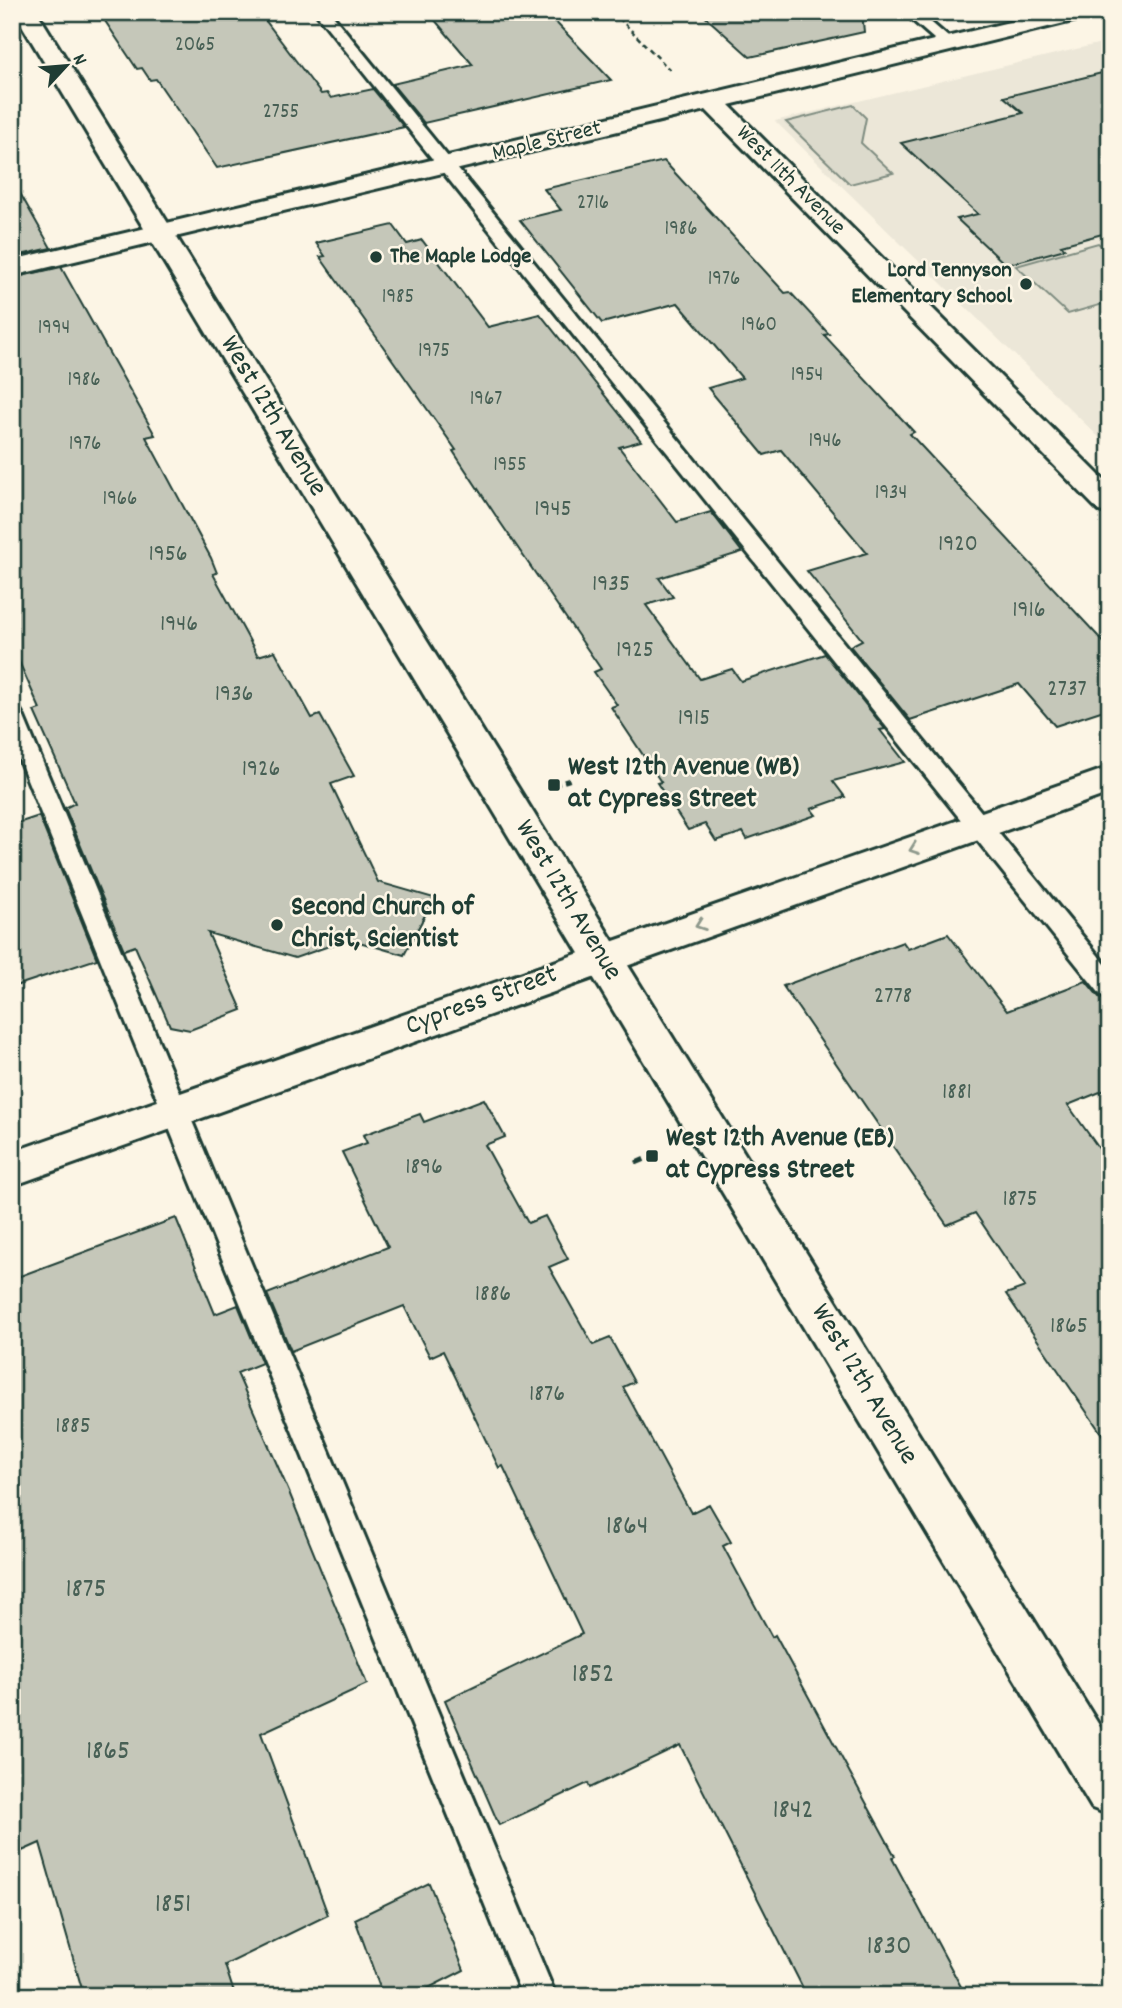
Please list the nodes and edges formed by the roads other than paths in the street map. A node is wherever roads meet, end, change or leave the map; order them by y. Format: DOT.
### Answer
graph roads {
  1 [pos="24,12"];
  2 [pos="322,12"];
  3 [pos="910,12"];
  4 [pos="1081,12"];
  5 [pos="947,43"];
  6 [pos="711,101"];
  7 [pos="447,166"];
  8 [pos="160,234"];
  9 [pos="12,268"];
  10 [pos="1110,504"];
  11 [pos="12,715"];
  12 [pos="1110,780"];
  13 [pos="978,826"];
  14 [pos="603,959"];
  15 [pos="1110,988"];
  16 [pos="177,1111"];
  17 [pos="12,1169"];
  18 [pos="1110,1790"];
  19 [pos="539,1996"];
  1 -- 8 [label="street, West 12th Avenue"];
  2 -- 7 [label="lane"];
  3 -- 5 [label="lane"];
  4 -- 5 [label="street, Maple Street"];
  5 -- 6 [label="street, Maple Street"];
  6 -- 7 [label="street, Maple Street"];
  6 -- 10 [label="street, West 11th Avenue"];
  7 -- 8 [label="street, Maple Street"];
  7 -- 13 [label="lane"];
  8 -- 9 [label="street, Maple Street"];
  8 -- 14 [label="street, West 12th Avenue"];
  11 -- 16 [label="lane"];
  12 -- 13 [label="street, Cypress Street"];
  13 -- 14 [label="street, Cypress Street, one-way"];
  13 -- 15 [label="lane"];
  14 -- 16 [label="street, Cypress Street"];
  14 -- 18 [label="street, West 12th Avenue"];
  16 -- 17 [label="street, Cypress Street"];
  16 -- 19 [label="lane"];
}
